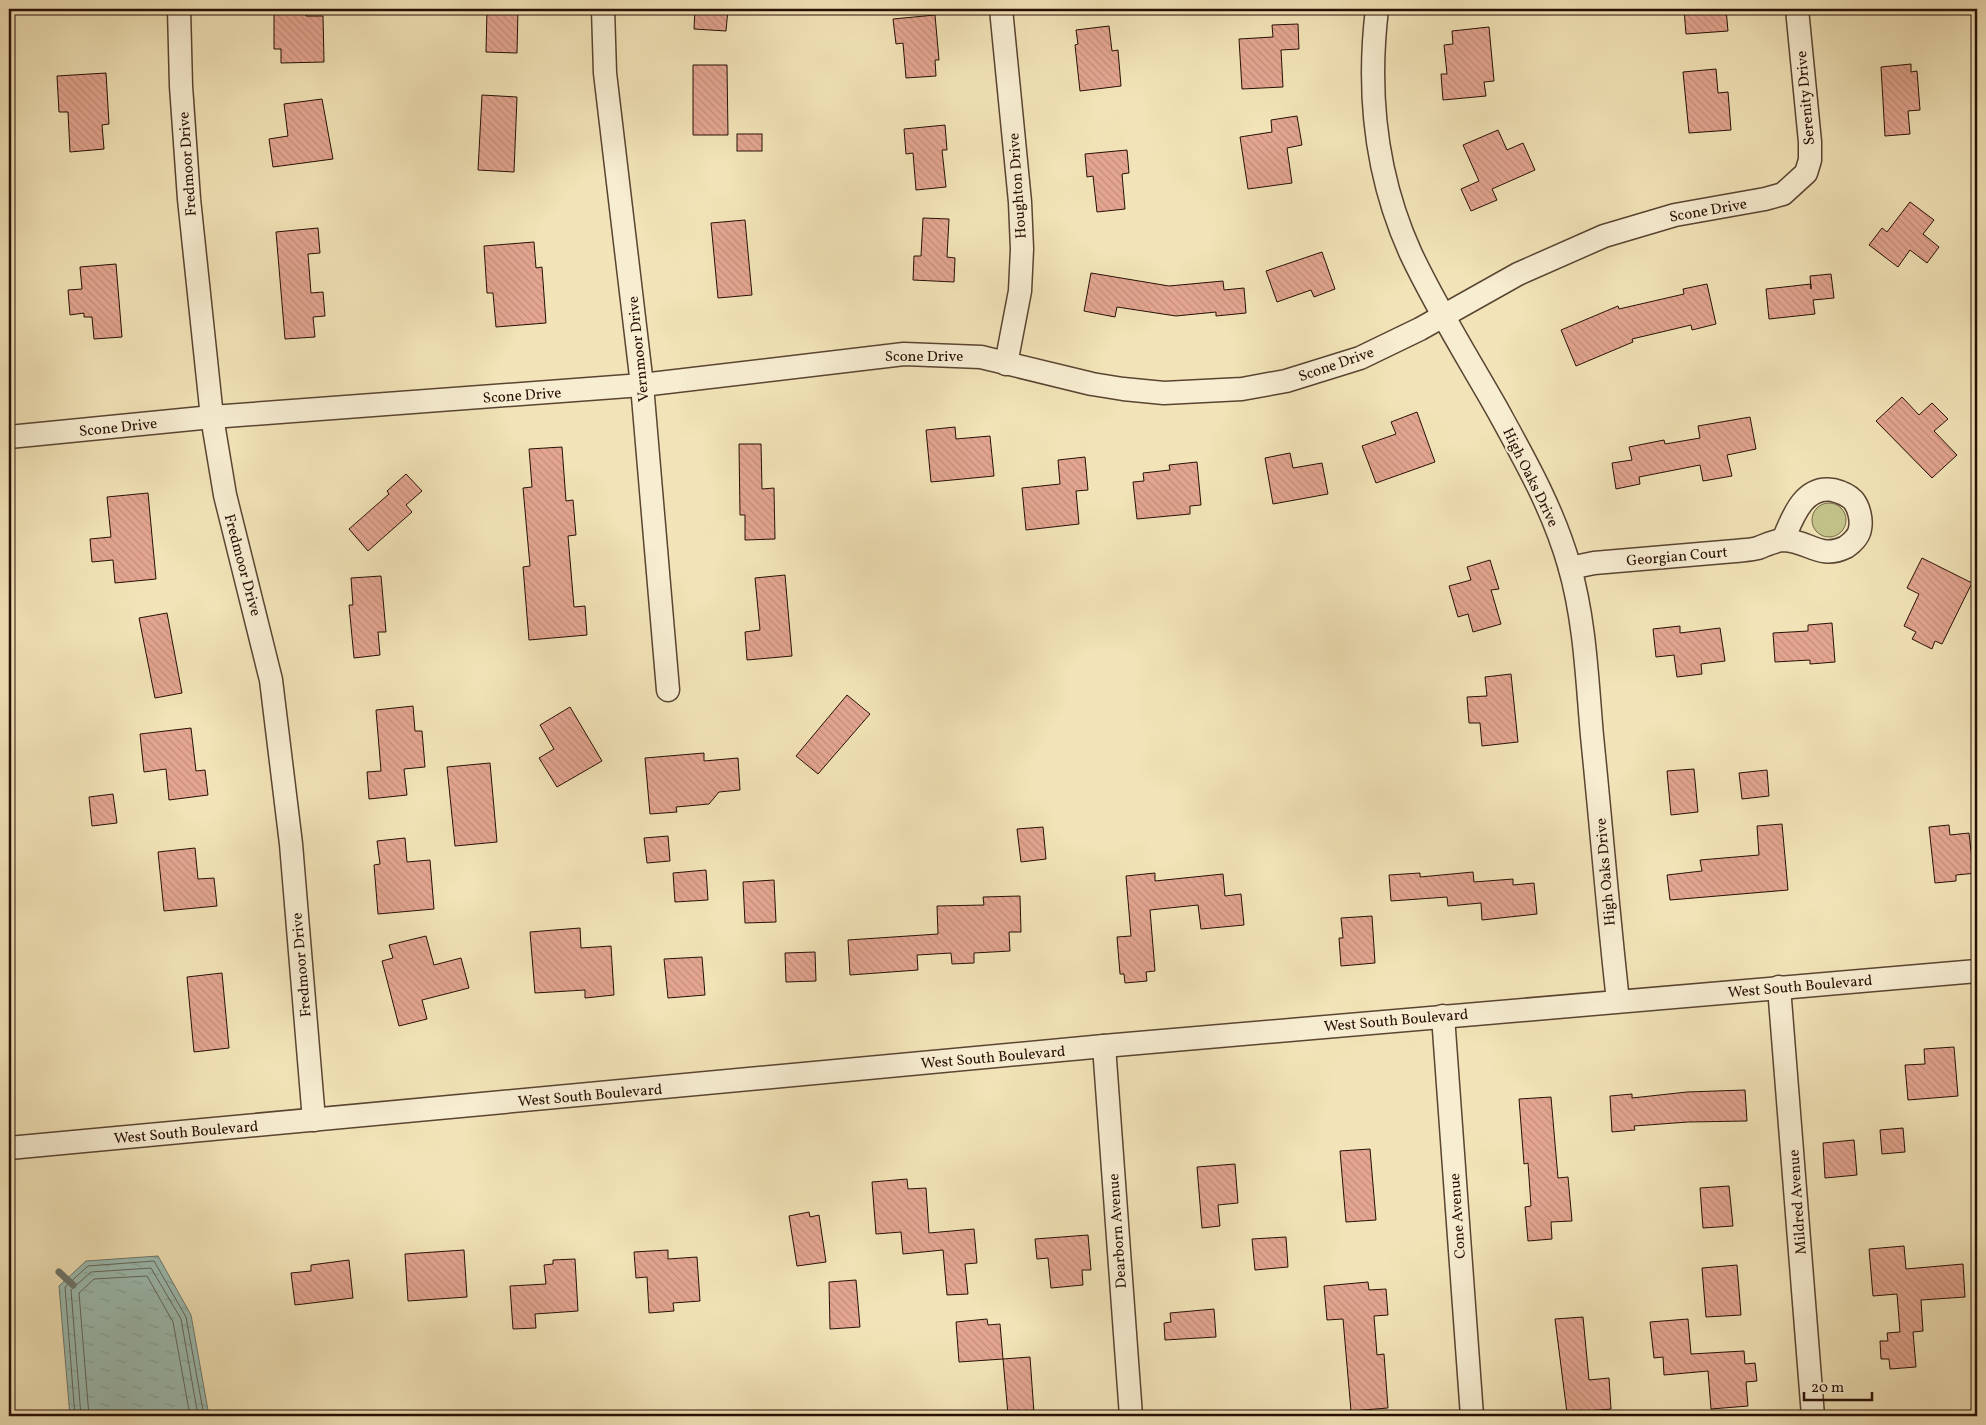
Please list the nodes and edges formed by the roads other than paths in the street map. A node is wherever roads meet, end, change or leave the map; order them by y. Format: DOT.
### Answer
graph roads {
  1 [pos="179,9"];
  2 [pos="603,9"];
  3 [pos="1001,9"];
  4 [pos="1377,9"];
  5 [pos="1797,9"];
  6 [pos="1797,183"];
  7 [pos="1444,316"];
  8 [pos="1006,364"];
  9 [pos="642,385"];
  10 [pos="212,417"];
  11 [pos="9,437"];
  12 [pos="1783,540"];
  13 [pos="1570,568"];
  14 [pos="668,690"];
  15 [pos="1977,971"];
  16 [pos="1779,987"];
  17 [pos="1618,1001"];
  18 [pos="1442,1016"];
  19 [pos="1104,1046"];
  20 [pos="314,1120"];
  21 [pos="9,1148"];
  22 [pos="1131,1416"];
  23 [pos="1472,1416"];
  24 [pos="1813,1416"];
  1 -- 10 [label="street, Fredmoor Drive"];
  2 -- 9 [label="street, Vernmoor Drive"];
  3 -- 8 [label="street, Houghton Drive"];
  4 -- 7 [label="street, High Oaks Drive"];
  5 -- 6 [label="street, Serenity Drive"];
  6 -- 7 [label="street, Scone Drive"];
  7 -- 8 [label="street, Scone Drive"];
  7 -- 13 [label="street, High Oaks Drive"];
  8 -- 9 [label="street, Scone Drive"];
  9 -- 10 [label="street, Scone Drive"];
  9 -- 14 [label="street, Vernmoor Drive"];
  10 -- 11 [label="street, Scone Drive"];
  10 -- 20 [label="street, Fredmoor Drive"];
  12 -- 13 [label="street, Georgian Court"];
  13 -- 17 [label="street, High Oaks Drive"];
  15 -- 16 [label="street, West South Boulevard"];
  16 -- 17 [label="street, West South Boulevard"];
  16 -- 24 [label="street, Mildred Avenue"];
  17 -- 18 [label="street, West South Boulevard"];
  18 -- 19 [label="street, West South Boulevard"];
  18 -- 23 [label="street, Cone Avenue"];
  19 -- 20 [label="street, West South Boulevard"];
  19 -- 22 [label="street, Dearborn Avenue"];
  20 -- 21 [label="street, West South Boulevard"];
}
